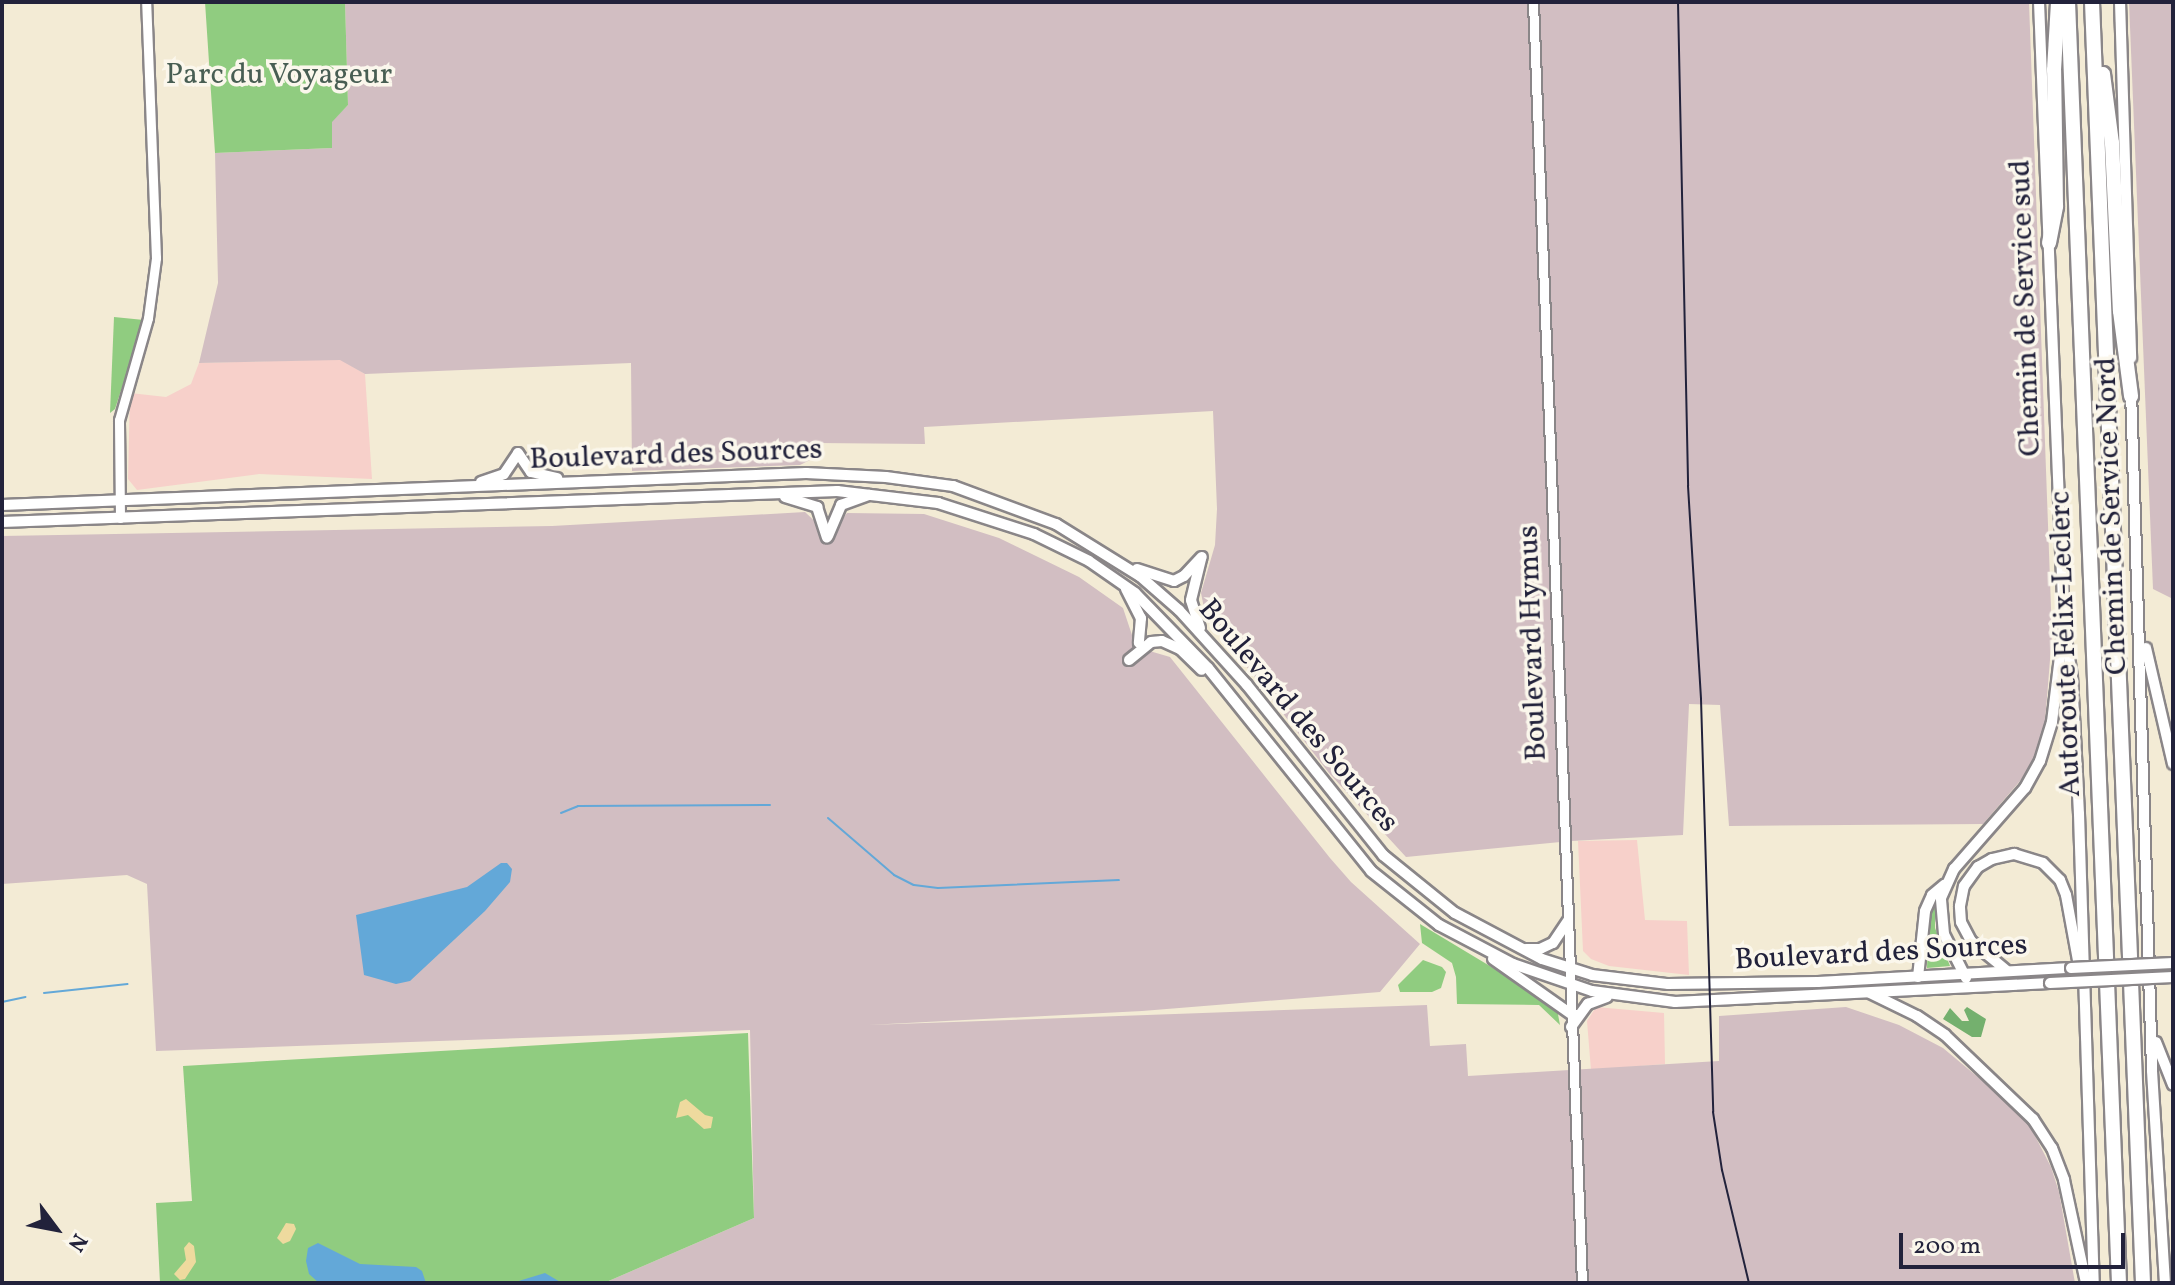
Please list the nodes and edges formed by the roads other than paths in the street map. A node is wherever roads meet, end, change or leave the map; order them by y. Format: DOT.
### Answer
graph roads {
  1 [pos="146,2"];
  2 [pos="1533,2"];
  3 [pos="2039,2"];
  4 [pos="2058,2"];
  5 [pos="2068,2"];
  6 [pos="2092,2"];
  7 [pos="2120,2"];
  8 [pos="2049,243"];
  9 [pos="2131,396"];
  10 [pos="579,482"];
  11 [pos="467,487"];
  12 [pos="875,493"];
  13 [pos="767,494"];
  14 [pos="119,501"];
  15 [pos="2,505"];
  16 [pos="120,518"];
  17 [pos="2,522"];
  18 [pos="1121,562"];
  19 [pos="1123,584"];
  20 [pos="2064,626"];
  21 [pos="2141,627"];
  22 [pos="1203,636"];
  23 [pos="1139,643"];
  24 [pos="1129,660"];
  25 [pos="1233,700"];
  26 [pos="2173,764"];
  27 [pos="1946,884"];
  28 [pos="1568,921"];
  29 [pos="1476,946"];
  30 [pos="1520,949"];
  31 [pos="2173,963"];
  32 [pos="1570,969"];
  33 [pos="2006,970"];
  34 [pos="1963,975"];
  35 [pos="1918,977"];
  36 [pos="2173,977"];
  37 [pos="1570,985"];
  38 [pos="1974,987"];
  39 [pos="2083,987"];
  40 [pos="1868,991"];
  41 [pos="1613,995"];
  42 [pos="1571,1014"];
  43 [pos="1571,1027"];
  44 [pos="2152,1029"];
  45 [pos="2173,1085"];
  46 [pos="1582,1283"];
  47 [pos="2086,1283"];
  48 [pos="2094,1283"];
  49 [pos="2119,1283"];
  50 [pos="2143,1283"];
  51 [pos="2165,1283"];
  1 -- 14 [label="street"];
  2 -- 28 [label="street, Boulevard Hymus"];
  3 -- 8 [label="main road, Chemin de Service sud"];
  4 -- 8 [label="highway"];
  5 -- 49 [label="highway, Autoroute Félix-Leclerc"];
  6 -- 9 [label="highway"];
  6 -- 50 [label="highway, Autoroute Félix-Leclerc"];
  7 -- 9 [label="main road, Chemin de Service Nord"];
  8 -- 20 [label="main road, Chemin de Service sud"];
  9 -- 21 [label="main road, Chemin de Service Nord"];
  10 -- 11 [label="main road, Boulevard des Sources"];
  10 -- 11 [label="main road"];
  10 -- 18 [label="main road, Boulevard des Sources"];
  11 -- 14 [label="main road, Boulevard des Sources"];
  12 -- 13 [label="main road, Boulevard des Sources"];
  12 -- 13 [label="main road"];
  12 -- 19 [label="main road, Boulevard des Sources"];
  13 -- 16 [label="main road, Boulevard des Sources"];
  14 -- 15 [label="main road, Boulevard des Sources"];
  14 -- 16 [label="street"];
  16 -- 17 [label="main road, Boulevard des Sources"];
  18 -- 22 [label="main road, Boulevard des Sources"];
  18 -- 22 [label="main road"];
  19 -- 23 [label="main road"];
  19 -- 25 [label="main road, Boulevard des Sources"];
  20 -- 27 [label="main road"];
  20 -- 39 [label="main road, Chemin de Service sud"];
  21 -- 26 [label="main road"];
  21 -- 44 [label="main road, Chemin de Service Nord"];
  22 -- 30 [label="main road, Boulevard des Sources"];
  24 -- 25 [label="main road"];
  25 -- 29 [label="main road, Boulevard des Sources"];
  27 -- 34 [label="main road"];
  27 -- 35 [label="main road"];
  28 -- 30 [label="main road"];
  28 -- 32 [label="street, Boulevard Hymus"];
  29 -- 37 [label="main road, Boulevard des Sources"];
  29 -- 42 [label="main road"];
  30 -- 32 [label="main road, Boulevard des Sources"];
  31 -- 33 [label="main road, Boulevard des Sources, bridge"];
  32 -- 35 [label="main road, Boulevard des Sources"];
  32 -- 37 [label="street, Boulevard Hymus"];
  33 -- 34 [label="main road, Boulevard des Sources"];
  33 -- 39 [label="main road"];
  34 -- 35 [label="main road, Boulevard des Sources"];
  34 -- 38 [label="main road"];
  36 -- 38 [label="main road, Boulevard des Sources, bridge"];
  37 -- 41 [label="main road, Boulevard des Sources"];
  37 -- 42 [label="street, Boulevard Hymus"];
  38 -- 40 [label="main road, Boulevard des Sources"];
  39 -- 48 [label="main road, Chemin de Service sud"];
  40 -- 41 [label="main road, Boulevard des Sources"];
  40 -- 47 [label="main road"];
  41 -- 43 [label="main road"];
  42 -- 43 [label="street, Boulevard Hymus"];
  43 -- 46 [label="street, Boulevard Hymus"];
  44 -- 45 [label="main road"];
  44 -- 51 [label="main road"];
}
